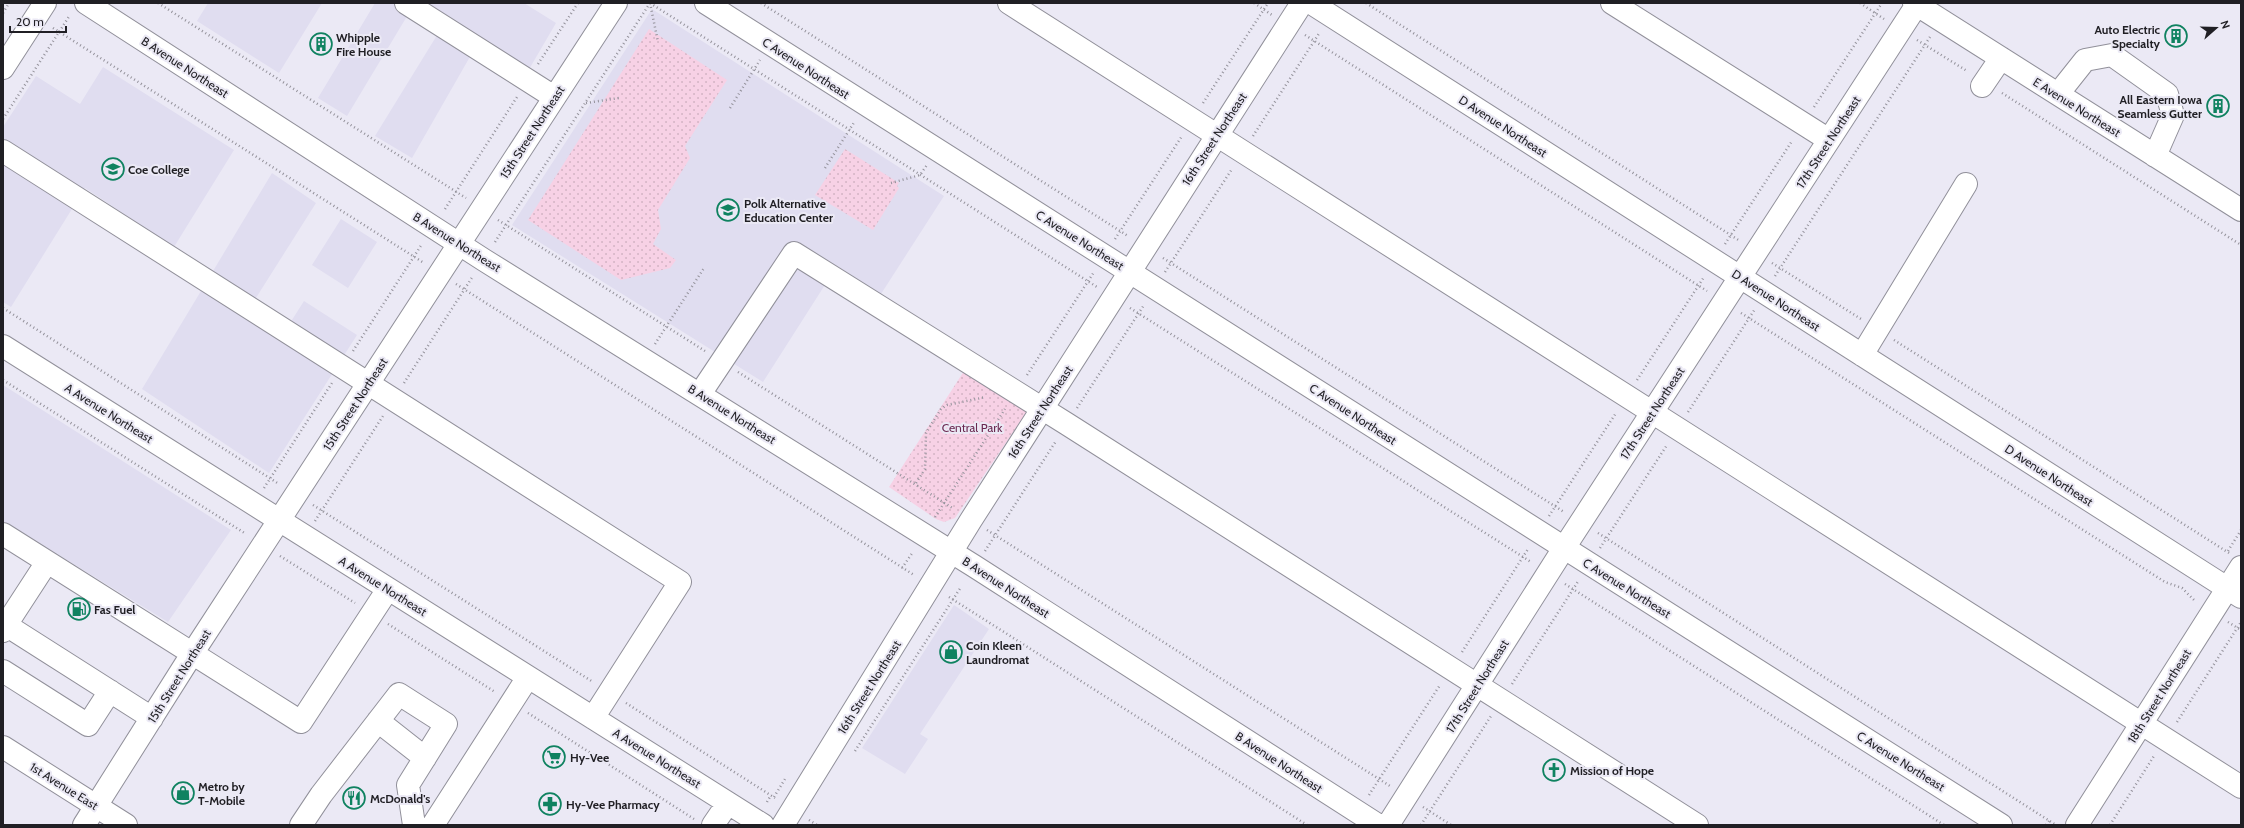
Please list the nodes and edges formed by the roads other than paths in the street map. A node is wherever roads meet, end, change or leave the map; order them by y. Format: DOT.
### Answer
graph roads {
  1 [pos="45,3"];
  2 [pos="406,3"];
  3 [pos="616,3"];
  4 [pos="706,3"];
  5 [pos="1009,3"];
  6 [pos="1302,3"];
  7 [pos="1311,3"];
  8 [pos="1612,3"];
  9 [pos="1916,4"];
  10 [pos="78,9"];
  11 [pos="2001,58"];
  12 [pos="3,68"];
  13 [pos="1983,84"];
  14 [pos="2058,94"];
  15 [pos="554,97"];
  16 [pos="1216,135"];
  17 [pos="1829,140"];
  18 [pos="3,150"];
  19 [pos="2155,156"];
  20 [pos="1966,184"];
  21 [pos="2241,210"];
  22 [pos="459,244"];
  23 [pos="1130,271"];
  24 [pos="1741,278"];
  25 [pos="3,346"];
  26 [pos="1862,355"];
  27 [pos="368,384"];
  28 [pos="700,394"];
  29 [pos="1042,408"];
  30 [pos="1653,411"];
  31 [pos="280,520"];
  32 [pos="3,534"];
  33 [pos="1564,548"];
  34 [pos="952,553"];
  35 [pos="2231,558"];
  36 [pos="47,562"];
  37 [pos="388,589"];
  38 [pos="2234,593"];
  39 [pos="5,628"];
  40 [pos="192,654"];
  41 [pos="3,670"];
  42 [pos="528,677"];
  43 [pos="1477,686"];
  44 [pos="110,691"];
  45 [pos="152,718"];
  46 [pos="593,718"];
  47 [pos="378,721"];
  48 [pos="2142,724"];
  49 [pos="3,747"];
  50 [pos="425,758"];
  51 [pos="2241,787"];
  52 [pos="728,803"];
  53 [pos="96,806"];
  54 [pos="705,823"];
  55 [pos="84,825"];
  56 [pos="126,825"];
  57 [pos="301,825"];
  58 [pos="414,825"];
  59 [pos="433,825"];
  60 [pos="763,825"];
  61 [pos="783,825"];
  62 [pos="1378,825"];
  63 [pos="1388,825"];
  64 [pos="1697,825"];
  65 [pos="2001,825"];
  66 [pos="2077,825"];
  1 -- 12 [label="street"];
  2 -- 15 [label="street"];
  3 -- 15 [label="street, 15th Street Northeast"];
  4 -- 23 [label="street, C Avenue Northeast"];
  5 -- 16 [label="street"];
  6 -- 16 [label="street, 16th Street Northeast"];
  7 -- 24 [label="street, D Avenue Northeast"];
  8 -- 17 [label="street"];
  9 -- 11 [label="street, E Avenue Northeast"];
  9 -- 17 [label="street, 17th Street Northeast"];
  10 -- 22 [label="street, B Avenue Northeast"];
  11 -- 13 [label="street"];
  11 -- 14 [label="street, E Avenue Northeast"];
  14 -- 19 [label="street, E Avenue Northeast"];
  14 -- 19 [label="street"];
  15 -- 22 [label="street, 15th Street Northeast"];
  16 -- 23 [label="street, 16th Street Northeast"];
  16 -- 30 [label="street"];
  17 -- 24 [label="street, 17th Street Northeast"];
  18 -- 27 [label="street"];
  19 -- 21 [label="street, E Avenue Northeast"];
  20 -- 26 [label="street"];
  22 -- 27 [label="street, 15th Street Northeast"];
  22 -- 28 [label="street, B Avenue Northeast"];
  23 -- 29 [label="street, 16th Street Northeast"];
  23 -- 33 [label="street, C Avenue Northeast"];
  24 -- 26 [label="street, D Avenue Northeast"];
  24 -- 30 [label="street, 17th Street Northeast"];
  25 -- 31 [label="street, A Avenue Northeast"];
  26 -- 38 [label="street, D Avenue Northeast"];
  27 -- 31 [label="street, 15th Street Northeast"];
  27 -- 46 [label="street"];
  28 -- 29 [label="street"];
  28 -- 34 [label="street, B Avenue Northeast"];
  29 -- 34 [label="street, 16th Street Northeast"];
  29 -- 43 [label="street"];
  30 -- 33 [label="street, 17th Street Northeast"];
  30 -- 48 [label="street"];
  31 -- 37 [label="street, A Avenue Northeast"];
  31 -- 40 [label="street, 15th Street Northeast"];
  32 -- 36 [label="street"];
  33 -- 43 [label="street, 17th Street Northeast"];
  33 -- 65 [label="street, C Avenue Northeast"];
  34 -- 61 [label="street, 16th Street Northeast"];
  34 -- 62 [label="street, B Avenue Northeast"];
  35 -- 38 [label="street, 18th Street Northeast"];
  36 -- 39 [label="street"];
  36 -- 40 [label="street"];
  37 -- 40 [label="street"];
  37 -- 42 [label="street, A Avenue Northeast"];
  38 -- 48 [label="street, 18th Street Northeast"];
  39 -- 44 [label="street"];
  40 -- 45 [label="street, 15th Street Northeast"];
  41 -- 44 [label="street"];
  42 -- 46 [label="street, A Avenue Northeast"];
  42 -- 59 [label="street"];
  43 -- 63 [label="street, 17th Street Northeast"];
  43 -- 64 [label="street"];
  44 -- 45 [label="street"];
  45 -- 53 [label="street, 15th Street Northeast"];
  46 -- 52 [label="street, A Avenue Northeast"];
  47 -- 50 [label="street"];
  47 -- 50 [label="street"];
  47 -- 57 [label="street"];
  48 -- 51 [label="street"];
  48 -- 66 [label="street, 18th Street Northeast"];
  49 -- 53 [label="street, 1st Avenue East"];
  50 -- 58 [label="street"];
  52 -- 54 [label="street"];
  52 -- 60 [label="street, A Avenue Northeast"];
  53 -- 55 [label="street, 15th Street Northeast"];
  53 -- 56 [label="street, 1st Avenue East"];
}
